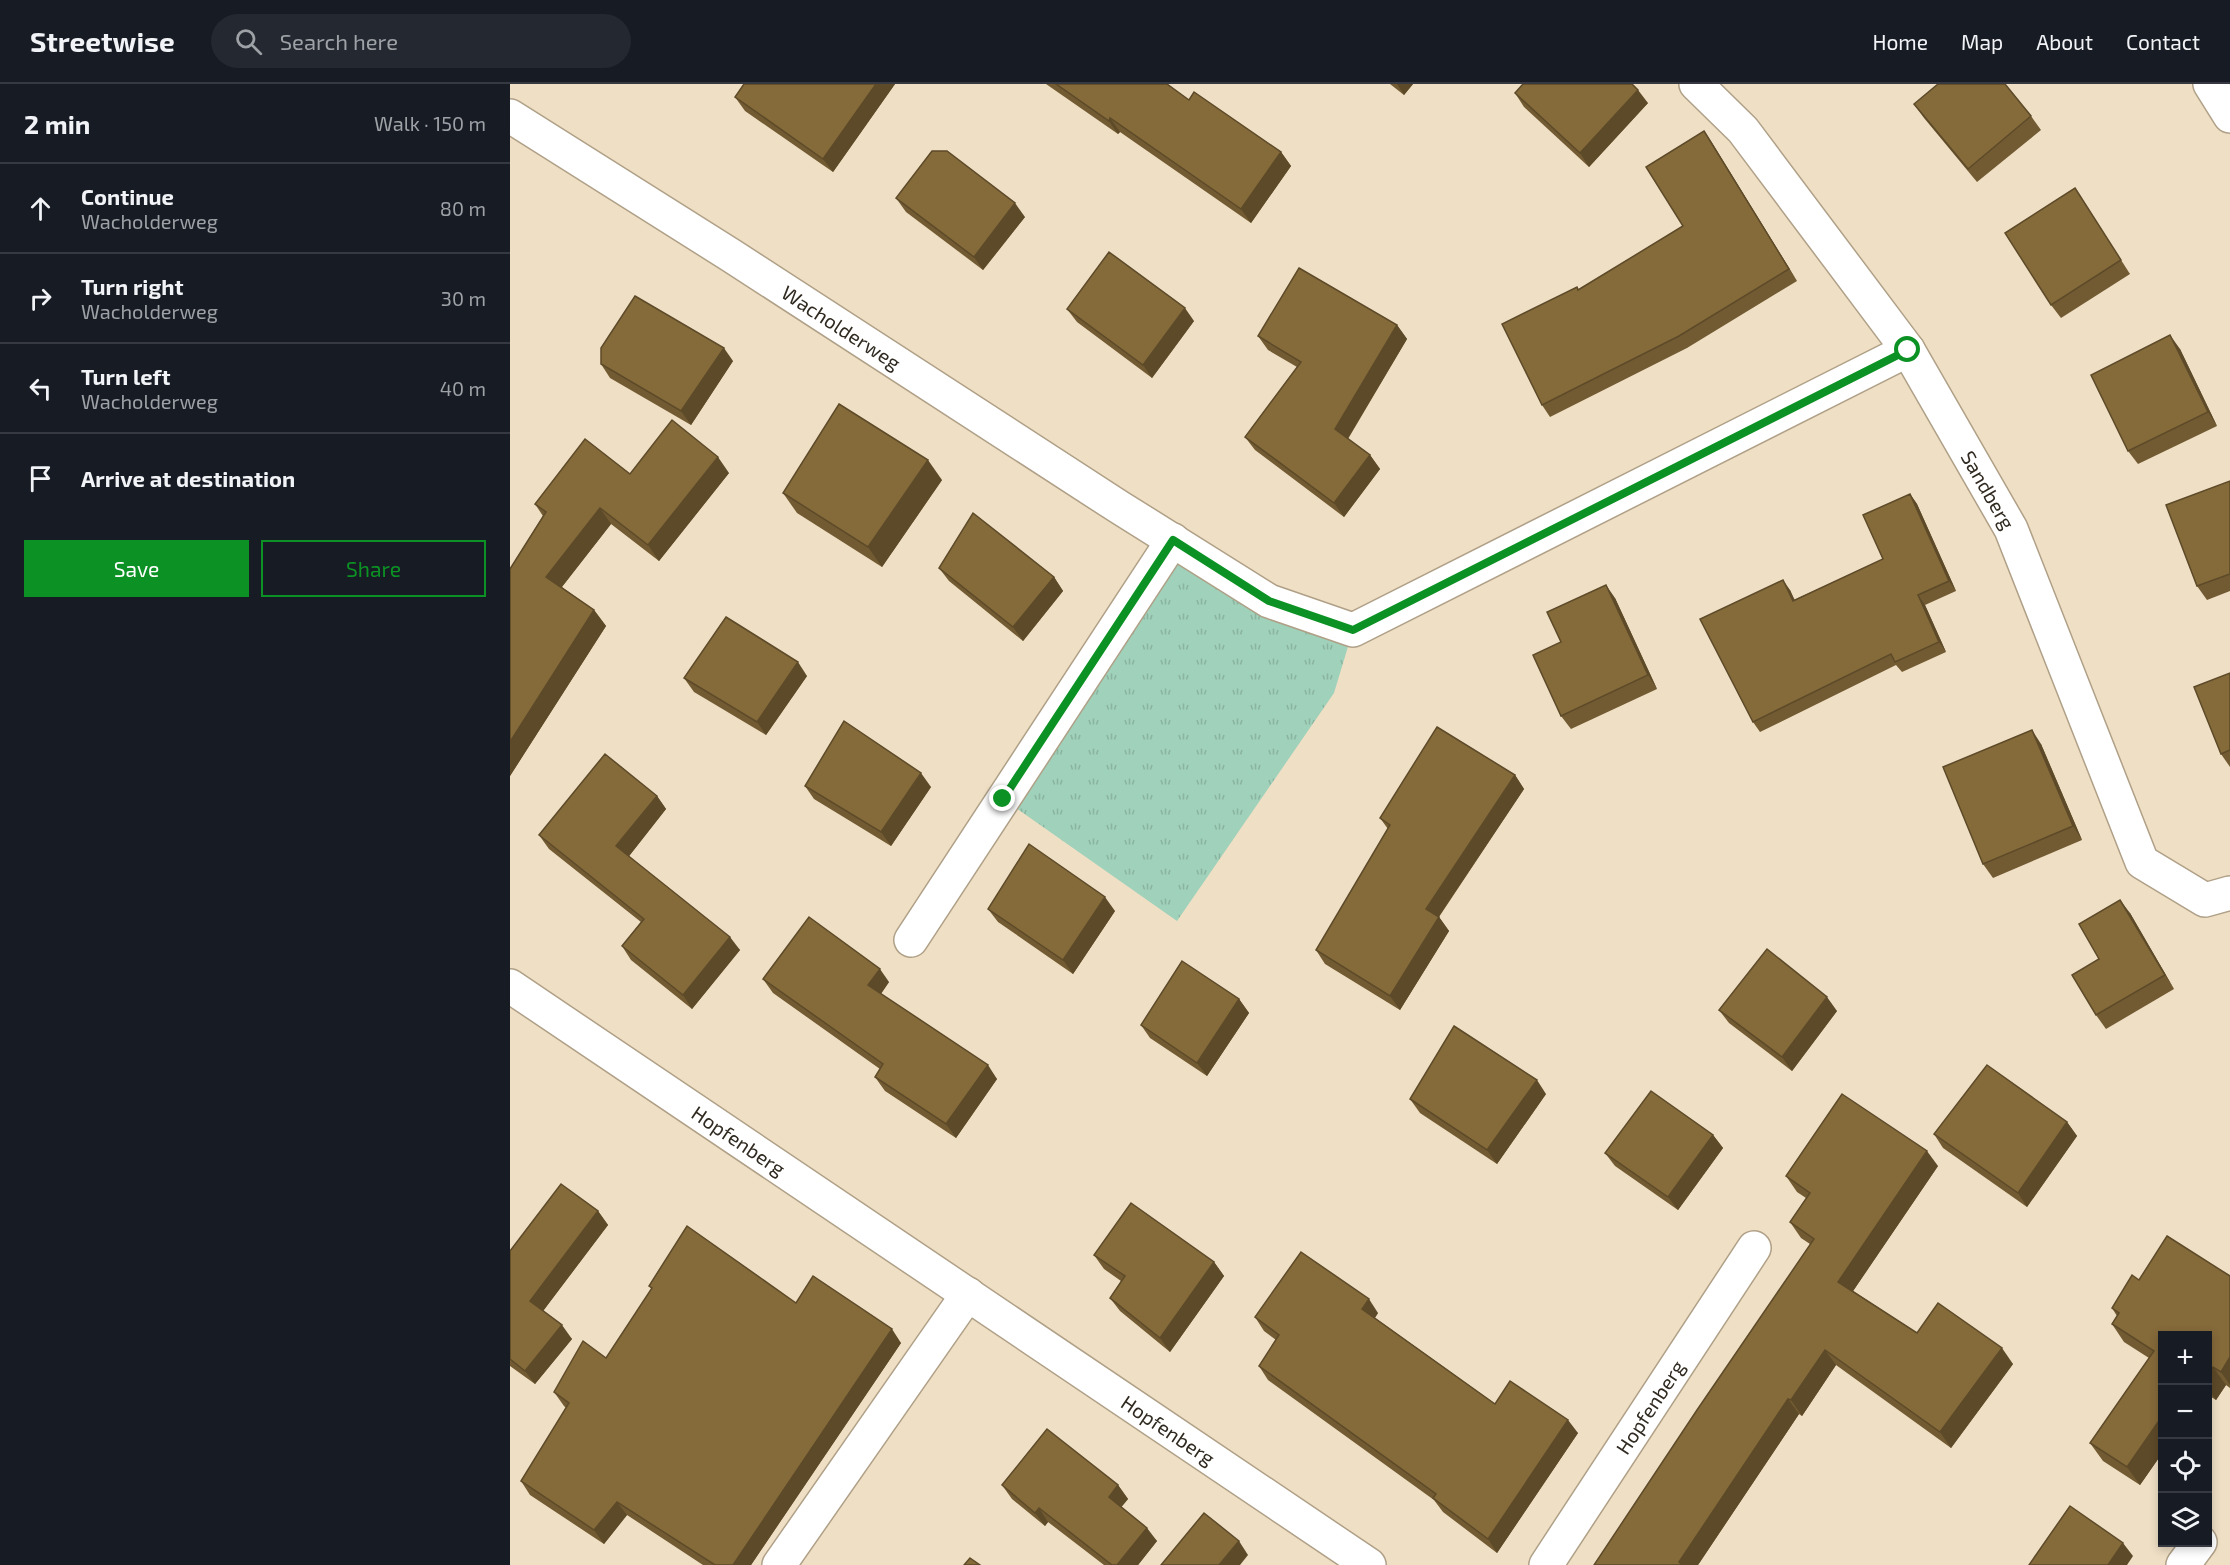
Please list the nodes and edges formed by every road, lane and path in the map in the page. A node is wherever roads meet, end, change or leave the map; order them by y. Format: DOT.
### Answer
graph roads {
  1 [pos="1696,84"];
  2 [pos="510,116"];
  3 [pos="1908,350"];
  4 [pos="1173,540"];
  5 [pos="2230,893"];
  6 [pos="911,940"];
  7 [pos="510,986"];
  8 [pos="1754,1248"];
  9 [pos="968,1294"];
  10 [pos="2197,1547"];
  11 [pos="779,1565"];
  12 [pos="1369,1565"];
  13 [pos="1546,1565"];
  14 [pos="2184,1565"];
  1 -- 3 [label="street, Sandberg"];
  2 -- 4 [label="street, Wacholderweg"];
  3 -- 4 [label="street, Wacholderweg"];
  3 -- 5 [label="street, Sandberg"];
  4 -- 6 [label="street"];
  7 -- 9 [label="street, Hopfenberg"];
  8 -- 13 [label="street, Hopfenberg"];
  9 -- 11 [label="street"];
  9 -- 12 [label="street, Hopfenberg"];
  10 -- 14 [label="street"];
}
